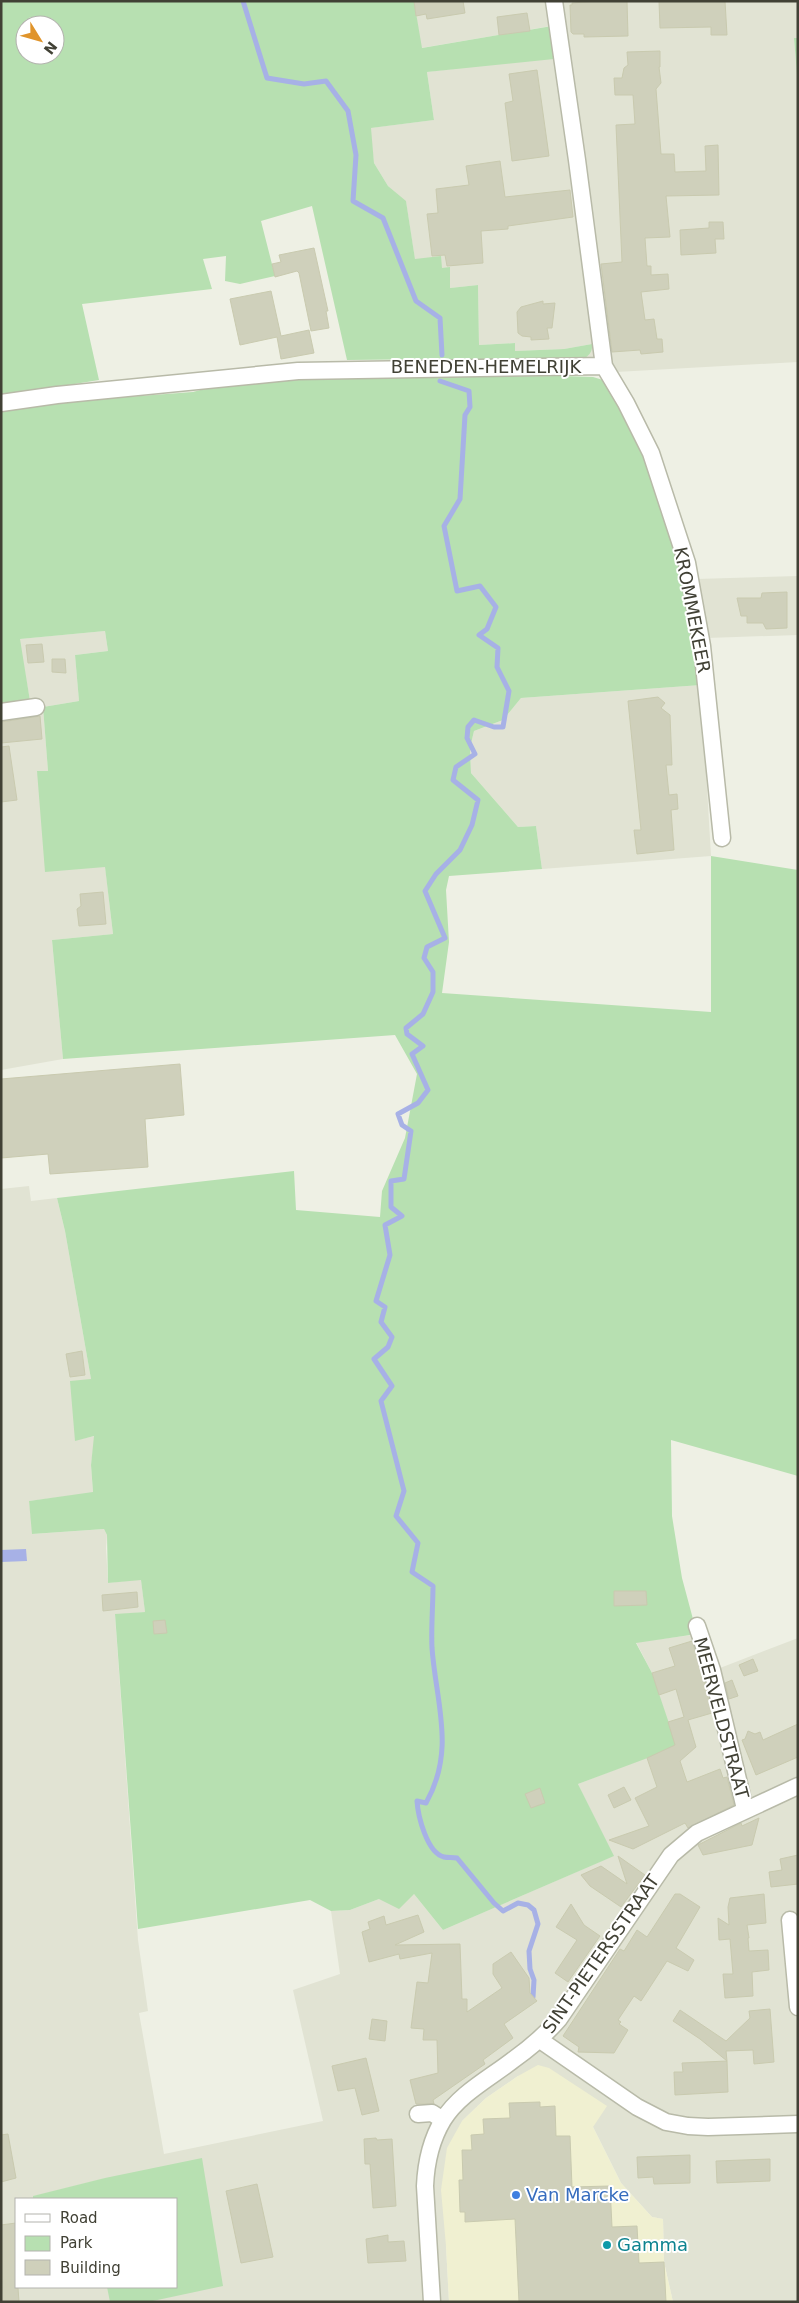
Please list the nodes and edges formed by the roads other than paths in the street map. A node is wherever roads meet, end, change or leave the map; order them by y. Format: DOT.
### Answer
graph roads {
  1 [pos="554,1"];
  2 [pos="604,366"];
  3 [pos="1,403"];
  4 [pos="36,707"];
  5 [pos="1,712"];
  6 [pos="722,838"];
  7 [pos="697,1626"];
  8 [pos="798,1786"];
  9 [pos="745,1809"];
  10 [pos="790,1920"];
  11 [pos="797,1978"];
  12 [pos="798,2006"];
  13 [pos="540,2040"];
  14 [pos="418,2114"];
  15 [pos="443,2120"];
  16 [pos="798,2124"];
  17 [pos="432,2302"];
  1 -- 2 [label="street, BENEDEN-HEMELRIJK"];
  2 -- 3 [label="street, BENEDEN-HEMELRIJK"];
  2 -- 6 [label="street, KROMMEKEER"];
  4 -- 5 [label="street"];
  7 -- 9 [label="street, MEERVELDSTRAAT"];
  8 -- 9 [label="street, SINT-PIETERSSTRAAT"];
  9 -- 13 [label="street, SINT-PIETERSSTRAAT"];
  10 -- 11 [label="street"];
  11 -- 12 [label="street"];
  13 -- 15 [label="street, SINT-PIETERSSTRAAT"];
  13 -- 16 [label="street"];
  14 -- 15 [label="street"];
  15 -- 17 [label="street, SINT-PIETERSSTRAAT"];
}
